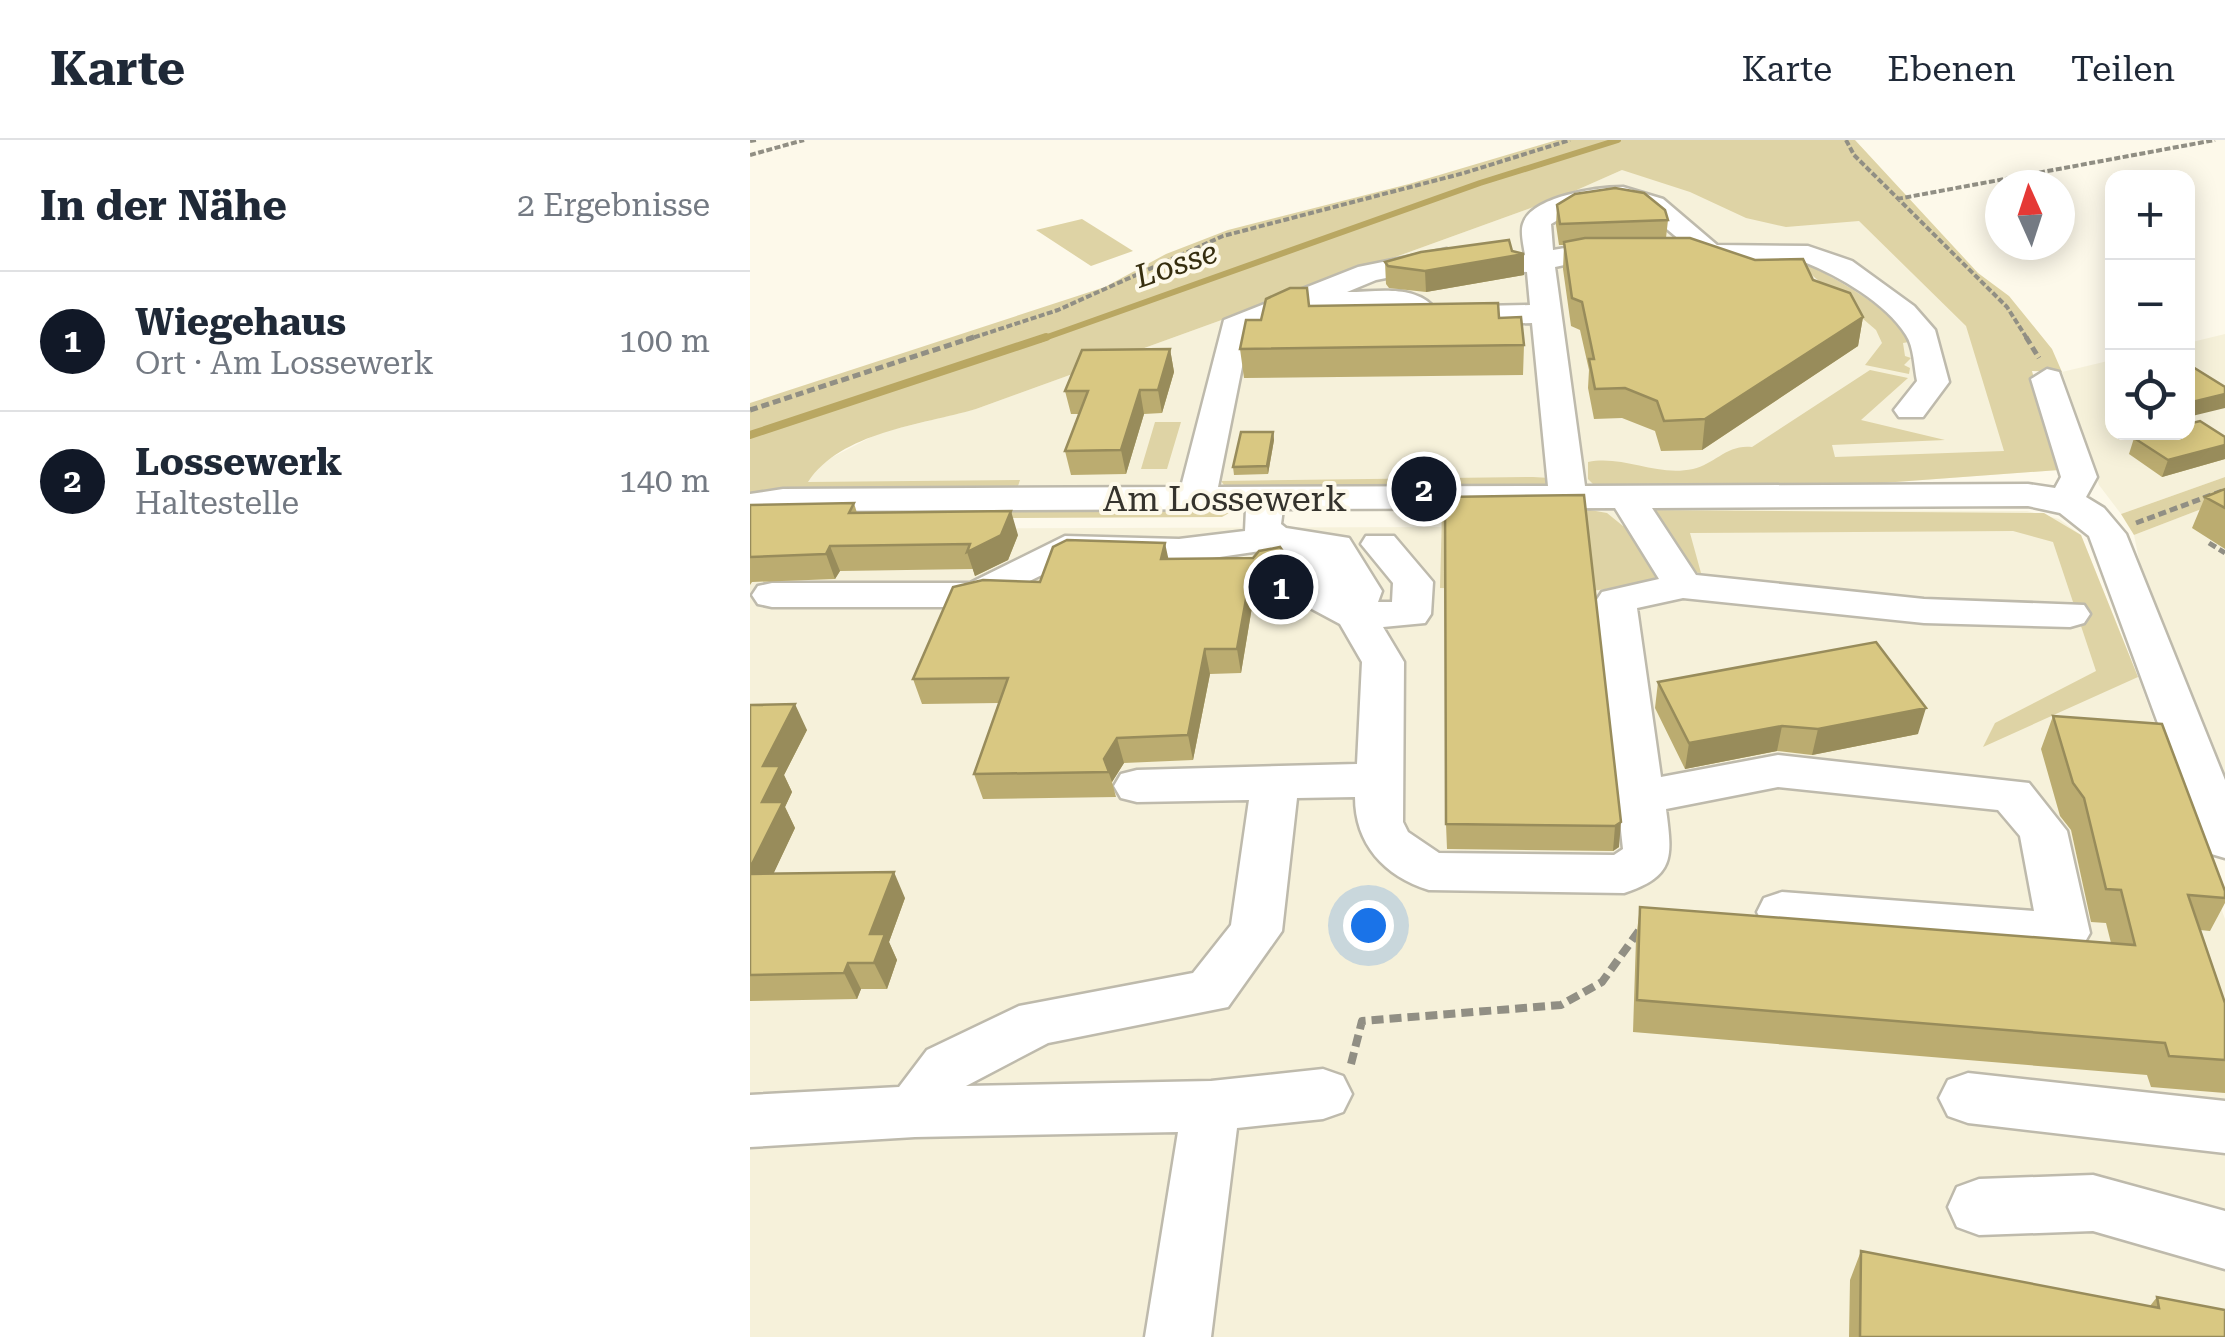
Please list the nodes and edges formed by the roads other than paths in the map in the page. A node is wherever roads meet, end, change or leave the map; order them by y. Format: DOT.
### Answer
graph roads {
  1 [pos="1708,252"];
  2 [pos="1515,255"];
  3 [pos="1293,301"];
  4 [pos="1546,314"];
  5 [pos="2047,379"];
  6 [pos="1911,410"];
  7 [pos="1326,498"];
  8 [pos="1568,498"];
  9 [pos="1626,498"];
  10 [pos="1183,499"];
  11 [pos="2067,500"];
  12 [pos="750,505"];
  13 [pos="750,524"];
  14 [pos="1279,525"];
  15 [pos="1380,544"];
  16 [pos="1682,586"];
  17 [pos="772,594"];
  18 [pos="2070,614"];
  19 [pos="1354,615"];
  20 [pos="1380,780"];
  21 [pos="1275,783"];
  22 [pos="1137,786"];
  23 [pos="1641,797"];
  24 [pos="2225,840"];
  25 [pos="1782,912"];
  26 [pos="1323,1094"];
  27 [pos="1968,1098"];
  28 [pos="1211,1106"];
  29 [pos="915,1112"];
  30 [pos="750,1121"];
  31 [pos="2225,1127"];
  32 [pos="1978,1206"];
  33 [pos="2225,1240"];
  34 [pos="1178,1337"];
  1 -- 2 [label="street"];
  1 -- 2 [label="street"];
  1 -- 6 [label="street"];
  2 -- 3 [label="street"];
  2 -- 4 [label="street"];
  3 -- 4 [label="street"];
  3 -- 10 [label="street"];
  4 -- 8 [label="street"];
  5 -- 11 [label="street"];
  7 -- 8 [label="street, Am Lossewerk"];
  7 -- 14 [label="street"];
  7 -- 14 [label="street, Am Lossewerk"];
  8 -- 9 [label="street, Am Lossewerk"];
  9 -- 11 [label="street, Am Lossewerk"];
  9 -- 16 [label="street"];
  10 -- 12 [label="street, Am Lossewerk"];
  10 -- 14 [label="street, Am Lossewerk"];
  11 -- 24 [label="street"];
  13 -- 14 [label="street"];
  14 -- 17 [label="street"];
  14 -- 19 [label="street"];
  15 -- 19 [label="street"];
  16 -- 18 [label="street"];
  16 -- 23 [label="street"];
  19 -- 20 [label="street"];
  20 -- 21 [label="street"];
  20 -- 23 [label="street"];
  21 -- 22 [label="street"];
  21 -- 29 [label="street"];
  23 -- 25 [label="street"];
  26 -- 28 [label="street"];
  27 -- 31 [label="street"];
  28 -- 29 [label="street"];
  28 -- 34 [label="street"];
  29 -- 30 [label="street"];
  32 -- 33 [label="street"];
}
